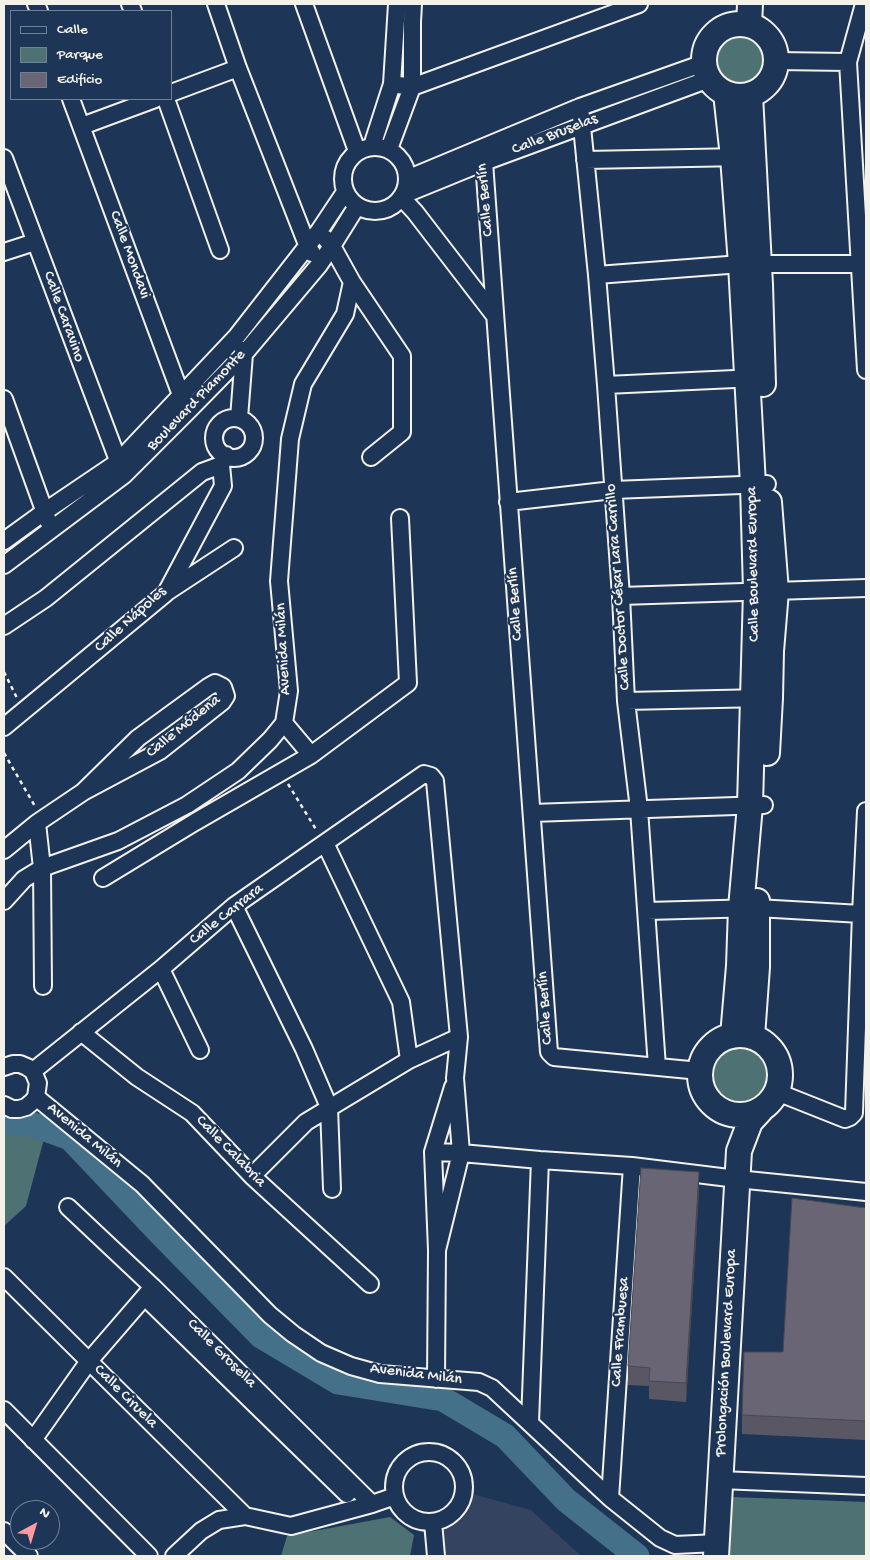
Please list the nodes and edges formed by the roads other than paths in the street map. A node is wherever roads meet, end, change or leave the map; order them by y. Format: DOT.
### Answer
graph roads {
  1 [pos="216,4"];
  2 [pos="304,4"];
  3 [pos="397,4"];
  4 [pos="413,4"];
  5 [pos="639,4"];
  6 [pos="864,4"];
  7 [pos="746,14"];
  8 [pos="862,28"];
  9 [pos="776,61"];
  10 [pos="848,62"];
  11 [pos="238,68"];
  12 [pos="713,78"];
  13 [pos="392,84"];
  14 [pos="412,88"];
  15 [pos="172,93"];
  16 [pos="750,95"];
  17 [pos="72,100"];
  18 [pos="151,100"];
  19 [pos="166,100"];
  20 [pos="580,107"];
  21 [pos="82,126"];
  22 [pos="581,126"];
  23 [pos="541,132"];
  24 [pos="364,149"];
  25 [pos="389,149"];
  26 [pos="482,156"];
  27 [pos="743,157"];
  28 [pos="4,158"];
  29 [pos="585,160"];
  30 [pos="407,179"];
  31 [pos="345,192"];
  32 [pos="402,196"];
  33 [pos="357,206"];
  34 [pos="319,231"];
  35 [pos="36,242"];
  36 [pos="308,246"];
  37 [pos="332,246"];
  38 [pos="220,250"];
  39 [pos="4,252"];
  40 [pos="750,264"];
  41 [pos="860,264"];
  42 [pos="319,265"];
  43 [pos="597,275"];
  44 [pos="352,282"];
  45 [pos="495,316"];
  46 [pos="237,336"];
  47 [pos="244,354"];
  48 [pos="866,370"];
  49 [pos="754,378"];
  50 [pos="606,385"];
  51 [pos="4,399"];
  52 [pos="186,402"];
  53 [pos="239,418"];
  54 [pos="371,456"];
  55 [pos="223,460"];
  56 [pos="121,469"];
  57 [pos="760,484"];
  58 [pos="613,490"];
  59 [pos="508,502"];
  60 [pos="44,512"];
  61 [pos="400,518"];
  62 [pos="51,530"];
  63 [pos="4,542"];
  64 [pos="234,548"];
  65 [pos="4,565"];
  66 [pos="866,588"];
  67 [pos="766,591"];
  68 [pos="166,593"];
  69 [pos="621,596"];
  70 [pos="4,626"];
  71 [pos="762,698"];
  72 [pos="626,701"];
  73 [pos="284,723"];
  74 [pos="4,727"];
  75 [pos="311,755"];
  76 [pos="83,792"];
  77 [pos="187,805"];
  78 [pos="757,805"];
  79 [pos="639,809"];
  80 [pos="866,811"];
  81 [pos="532,813"];
  82 [pos="40,821"];
  83 [pos="195,822"];
  84 [pos="325,843"];
  85 [pos="4,850"];
  86 [pos="42,868"];
  87 [pos="103,878"];
  88 [pos="4,901"];
  89 [pos="234,906"];
  90 [pos="749,908"];
  91 [pos="647,911"];
  92 [pos="861,914"];
  93 [pos="161,969"];
  94 [pos="42,986"];
  95 [pos="80,1032"];
  96 [pos="742,1036"];
  97 [pos="459,1037"];
  98 [pos="200,1050"];
  99 [pos="410,1060"];
  100 [pos="4,1067"];
  101 [pos="657,1067"];
  102 [pos="33,1071"];
  103 [pos="700,1071"];
  104 [pos="455,1078"];
  105 [pos="777,1092"];
  106 [pos="36,1097"];
  107 [pos="4,1105"];
  108 [pos="329,1107"];
  109 [pos="761,1110"];
  110 [pos="725,1113"];
  111 [pos="738,1151"];
  112 [pos="433,1152"];
  113 [pos="461,1153"];
  114 [pos="540,1160"];
  115 [pos="632,1166"];
  116 [pos="252,1176"];
  117 [pos="737,1179"];
  118 [pos="332,1189"];
  119 [pos="866,1192"];
  120 [pos="68,1207"];
  121 [pos="437,1250"];
  122 [pos="4,1277"];
  123 [pos="370,1284"];
  124 [pos="149,1292"];
  125 [pos="89,1361"];
  126 [pos="436,1379"];
  127 [pos="4,1410"];
  128 [pos="530,1422"];
  129 [pos="33,1440"];
  130 [pos="720,1480"];
  131 [pos="866,1486"];
  132 [pos="395,1496"];
  133 [pos="610,1498"];
  134 [pos="366,1505"];
  135 [pos="245,1516"];
  136 [pos="433,1522"];
  137 [pos="7,1541"];
  138 [pos="717,1551"];
  139 [pos="29,1556"];
  140 [pos="149,1556"];
  141 [pos="174,1556"];
  142 [pos="436,1556"];
  1 -- 11 [label="street"];
  2 -- 24 [label="street"];
  3 -- 13 [label="street"];
  4 -- 14 [label="street"];
  5 -- 14 [label="street"];
  6 -- 8 [label="street"];
  7 -- 9 [label="main road"];
  7 -- 12 [label="main road"];
  8 -- 10 [label="street"];
  9 -- 10 [label="street"];
  9 -- 16 [label="main road"];
  10 -- 41 [label="street"];
  11 -- 15 [label="street"];
  11 -- 36 [label="street"];
  12 -- 16 [label="main road"];
  12 -- 20 [label="street, Calle Bruselas"];
  12 -- 22 [label="street, Calle Bruselas"];
  12 -- 27 [label="main road, Calle Boulevard Europa"];
  13 -- 14 [label="street"];
  13 -- 24 [label="street"];
  14 -- 25 [label="street"];
  16 -- 27 [label="main road, Calle Boulevard Europa"];
  17 -- 21 [label="street, Calle Mondavi"];
  18 -- 21 [label="street"];
  19 -- 38 [label="street"];
  20 -- 22 [label="street, Calle Doctor César Lara Carrillo"];
  20 -- 23 [label="street, Calle Bruselas"];
  21 -- 52 [label="street, Calle Mondavi"];
  22 -- 23 [label="street, Calle Bruselas"];
  22 -- 29 [label="street, Calle Doctor César Lara Carrillo"];
  23 -- 26 [label="street, Calle Bruselas"];
  24 -- 25 [label="street"];
  24 -- 31 [label="street"];
  25 -- 30 [label="street"];
  26 -- 30 [label="street, Calle Bruselas"];
  26 -- 32 [label="street, Calle Bruselas"];
  26 -- 45 [label="street, Calle Berlín"];
  27 -- 29 [label="street"];
  27 -- 40 [label="main road, Calle Boulevard Europa"];
  28 -- 35 [label="street, Calle Caravino"];
  29 -- 43 [label="street, Calle Doctor César Lara Carrillo"];
  30 -- 32 [label="street"];
  31 -- 33 [label="street"];
  31 -- 34 [label="street, Boulevard Piamonte"];
  32 -- 33 [label="street"];
  32 -- 45 [label="street"];
  33 -- 37 [label="street, Boulevard Piamonte"];
  34 -- 36 [label="street, Boulevard Piamonte"];
  34 -- 37 [label="street"];
  35 -- 39 [label="street"];
  35 -- 56 [label="street, Calle Caravino"];
  36 -- 42 [label="street"];
  36 -- 46 [label="street, Boulevard Piamonte"];
  37 -- 42 [label="street, Boulevard Piamonte"];
  37 -- 44 [label="street"];
  40 -- 41 [label="street"];
  40 -- 43 [label="street"];
  40 -- 49 [label="main road, Calle Boulevard Europa"];
  41 -- 48 [label="street"];
  42 -- 47 [label="street, Boulevard Piamonte"];
  43 -- 50 [label="street, Calle Doctor César Lara Carrillo"];
  44 -- 54 [label="street"];
  44 -- 73 [label="street, Avenida Milán"];
  45 -- 59 [label="street, Calle Berlín"];
  46 -- 47 [label="street"];
  46 -- 52 [label="street, Boulevard Piamonte"];
  47 -- 52 [label="street, Boulevard Piamonte"];
  47 -- 53 [label="street"];
  49 -- 50 [label="street"];
  49 -- 57 [label="main road, Calle Boulevard Europa"];
  50 -- 58 [label="street, Calle Doctor César Lara Carrillo"];
  51 -- 60 [label="street"];
  52 -- 56 [label="street, Boulevard Piamonte"];
  53 -- 55 [label="street, Calle Nápoles"];
  53 -- 55 [label="street"];
  55 -- 68 [label="street, Calle Nápoles"];
  55 -- 70 [label="street"];
  56 -- 60 [label="street, Boulevard Piamonte"];
  56 -- 62 [label="street, Boulevard Piamonte"];
  57 -- 58 [label="street"];
  57 -- 67 [label="main road, Calle Boulevard Europa"];
  58 -- 59 [label="street"];
  58 -- 69 [label="street, Calle Doctor César Lara Carrillo"];
  59 -- 81 [label="street, Calle Berlín"];
  60 -- 62 [label="street"];
  60 -- 63 [label="street, Boulevard Piamonte"];
  61 -- 75 [label="street"];
  62 -- 65 [label="street, Boulevard Piamonte"];
  64 -- 68 [label="street"];
  66 -- 67 [label="street"];
  67 -- 69 [label="street"];
  67 -- 71 [label="main road, Calle Boulevard Europa"];
  68 -- 74 [label="street, Calle Nápoles"];
  69 -- 72 [label="street, Calle Doctor César Lara Carrillo"];
  71 -- 72 [label="street"];
  71 -- 78 [label="main road, Calle Boulevard Europa"];
  72 -- 79 [label="street, Calle Doctor César Lara Carrillo"];
  73 -- 75 [label="street"];
  73 -- 77 [label="street"];
  75 -- 83 [label="street"];
  76 -- 76 [label="street, Calle Módena"];
  76 -- 82 [label="street, Calle Módena"];
  77 -- 83 [label="street"];
  77 -- 86 [label="street"];
  78 -- 79 [label="street"];
  78 -- 90 [label="main road, Calle Boulevard Europa"];
  79 -- 81 [label="street"];
  79 -- 91 [label="street, Calle Doctor César Lara Carrillo"];
  80 -- 92 [label="street"];
  81 -- 101 [label="street, Calle Berlín"];
  82 -- 85 [label="street, Calle Módena"];
  82 -- 86 [label="street"];
  83 -- 87 [label="street"];
  84 -- 89 [label="street, Calle Carrara"];
  84 -- 97 [label="street, Calle Carrara"];
  84 -- 99 [label="street"];
  86 -- 88 [label="street"];
  86 -- 94 [label="street"];
  89 -- 93 [label="street, Calle Carrara"];
  89 -- 108 [label="street"];
  90 -- 91 [label="street"];
  90 -- 92 [label="street"];
  90 -- 96 [label="main road, Calle Boulevard Europa"];
  91 -- 101 [label="street, Calle Doctor César Lara Carrillo"];
  92 -- 105 [label="street"];
  93 -- 95 [label="street, Calle Carrara"];
  93 -- 98 [label="street"];
  95 -- 102 [label="street, Calle Carrara"];
  95 -- 116 [label="street, Calle Calabria"];
  96 -- 103 [label="main road"];
  96 -- 105 [label="main road"];
  97 -- 99 [label="street"];
  97 -- 104 [label="street"];
  99 -- 108 [label="street"];
  100 -- 102 [label="street"];
  101 -- 103 [label="street"];
  102 -- 106 [label="street"];
  103 -- 110 [label="main road"];
  104 -- 112 [label="street"];
  104 -- 113 [label="street"];
  105 -- 109 [label="main road"];
  106 -- 107 [label="street"];
  106 -- 126 [label="street, Avenida Milán"];
  108 -- 116 [label="street"];
  108 -- 118 [label="street"];
  109 -- 110 [label="main road"];
  109 -- 111 [label="main road, Prolongación Boulevard Europa"];
  110 -- 111 [label="main road, Prolongación Boulevard Europa"];
  111 -- 117 [label="main road, Prolongación Boulevard Europa"];
  112 -- 113 [label="street"];
  112 -- 121 [label="street"];
  113 -- 114 [label="street"];
  113 -- 121 [label="street"];
  114 -- 115 [label="street"];
  114 -- 128 [label="street"];
  115 -- 117 [label="street"];
  115 -- 133 [label="street, Calle Frambuesa"];
  116 -- 123 [label="street, Calle Calabria"];
  117 -- 119 [label="street"];
  117 -- 130 [label="main road, Prolongación Boulevard Europa"];
  120 -- 124 [label="street, Calle Grosella"];
  121 -- 126 [label="street"];
  122 -- 125 [label="street, Calle Ciruela"];
  124 -- 125 [label="street"];
  124 -- 134 [label="street, Calle Grosella"];
  125 -- 129 [label="street"];
  125 -- 135 [label="street, Calle Ciruela"];
  126 -- 128 [label="street, Avenida Milán"];
  127 -- 129 [label="street"];
  128 -- 133 [label="street, Avenida Milán"];
  129 -- 140 [label="street"];
  130 -- 131 [label="street"];
  130 -- 138 [label="main road, Prolongación Boulevard Europa"];
  132 -- 134 [label="street"];
  132 -- 136 [label="street"];
  132 -- 136 [label="street"];
  133 -- 138 [label="street, Avenida Milán"];
  134 -- 135 [label="street"];
  135 -- 141 [label="street"];
  136 -- 142 [label="street"];
  137 -- 139 [label="street"];
}
